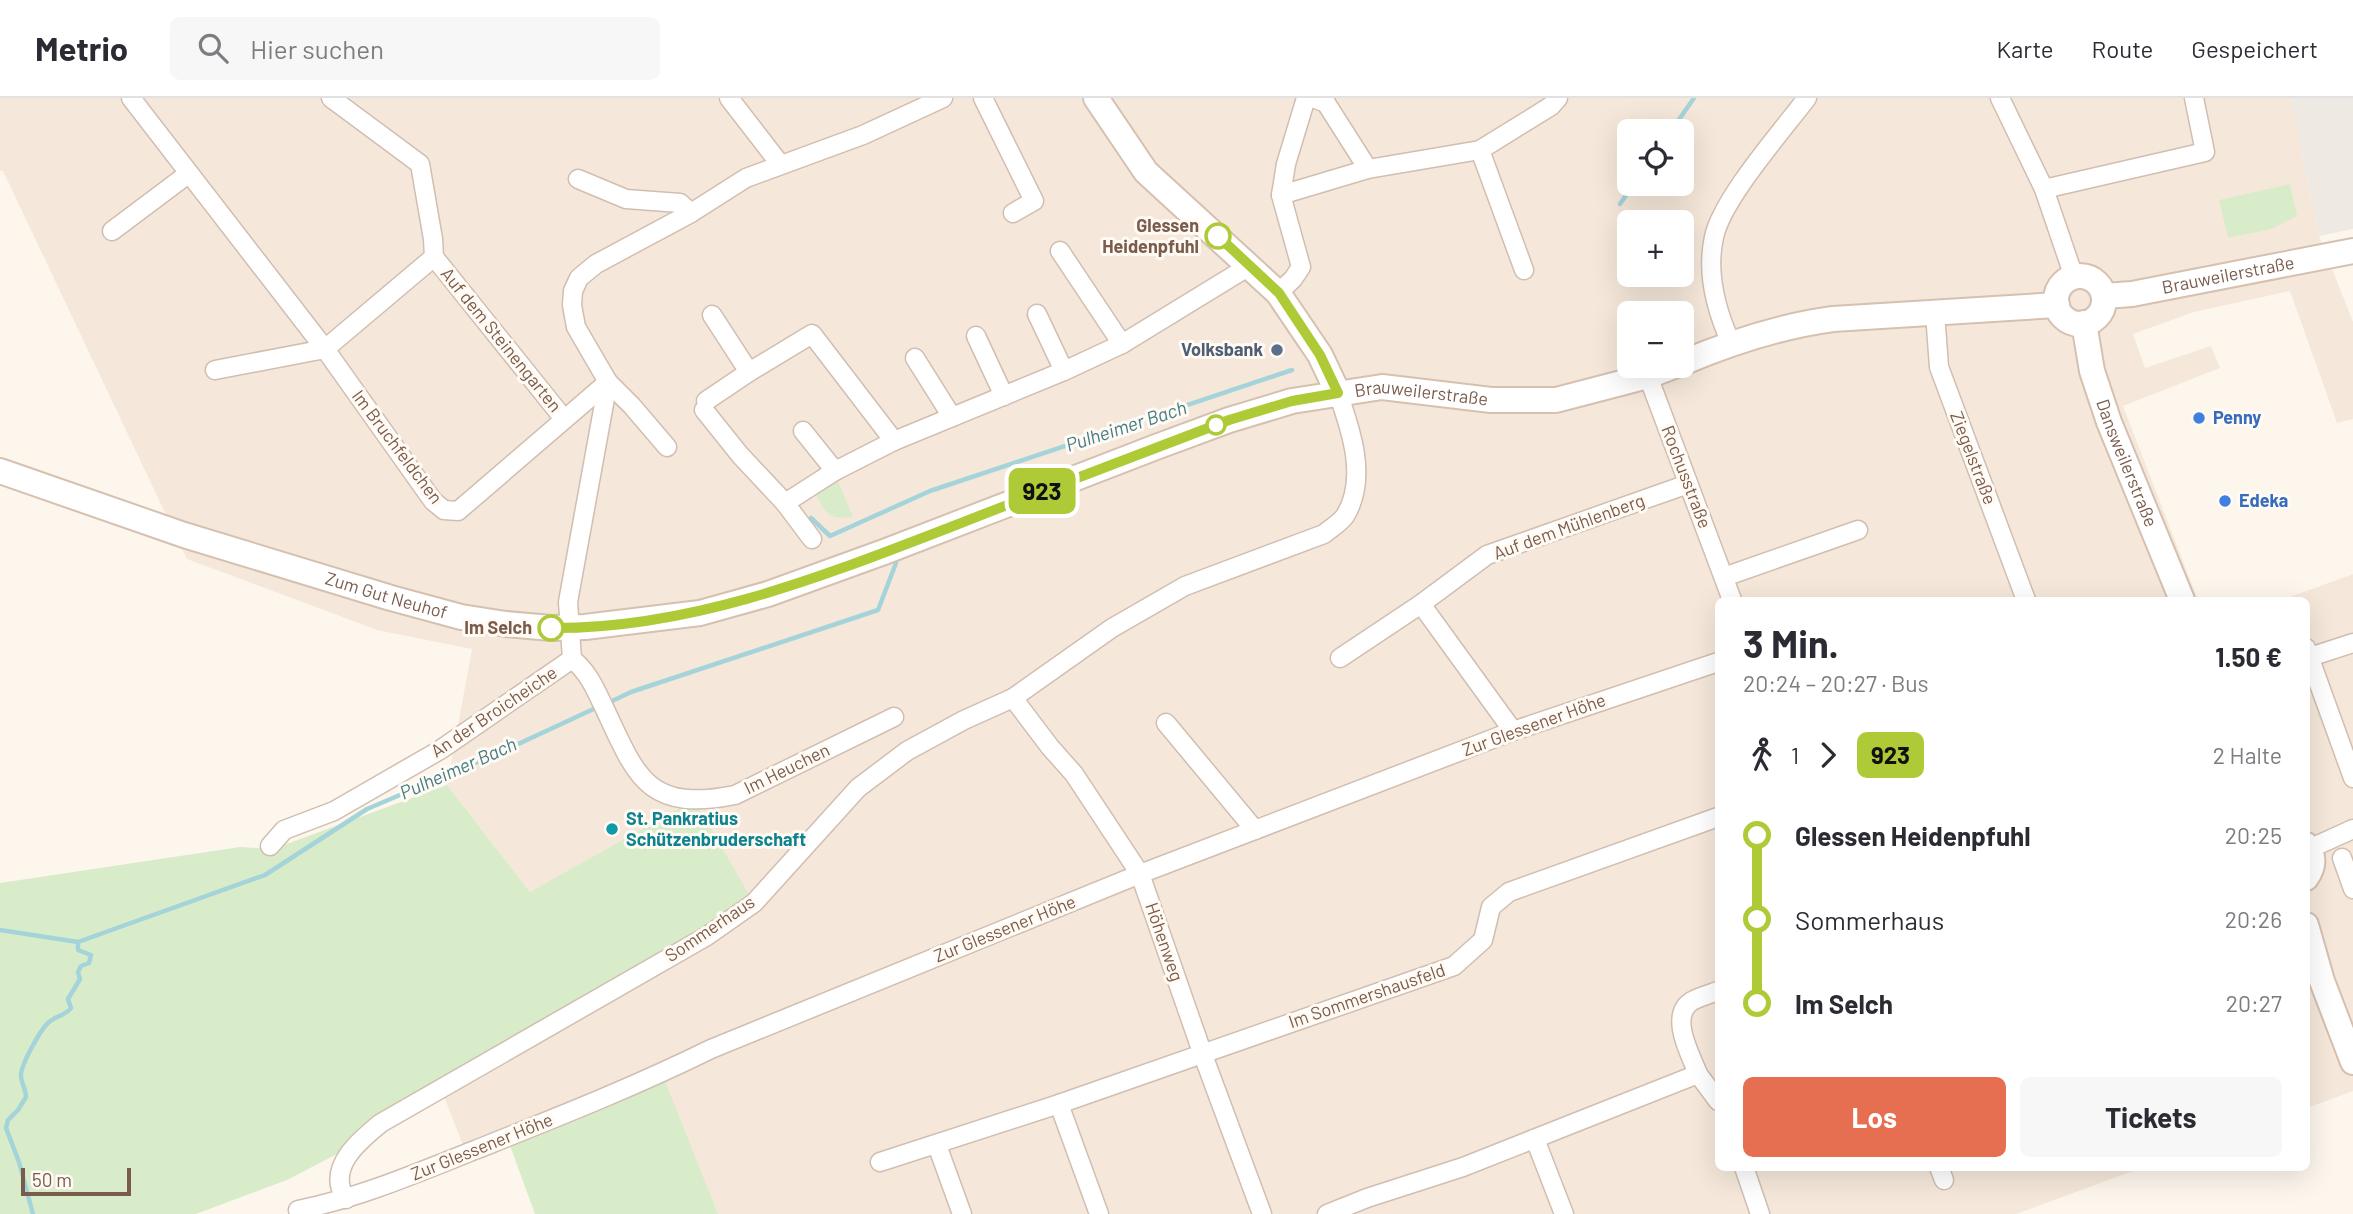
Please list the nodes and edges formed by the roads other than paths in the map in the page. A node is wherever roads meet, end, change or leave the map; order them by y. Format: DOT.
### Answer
graph roads {
  1 [pos="131,98"];
  2 [pos="331,98"];
  3 [pos="729,98"];
  4 [pos="943,98"];
  5 [pos="984,98"];
  6 [pos="1096,98"];
  7 [pos="1306,98"];
  8 [pos="1313,98"];
  9 [pos="1558,98"];
  10 [pos="1807,98"];
  11 [pos="2000,98"];
  12 [pos="2194,98"];
  13 [pos="1480,150"];
  14 [pos="780,164"];
  15 [pos="1368,169"];
  16 [pos="188,174"];
  17 [pos="578,179"];
  18 [pos="2044,189"];
  19 [pos="1281,195"];
  20 [pos="691,213"];
  21 [pos="1013,214"];
  22 [pos="112,231"];
  23 [pos="1060,251"];
  24 [pos="2353,251"];
  25 [pos="434,257"];
  26 [pos="1251,265"];
  27 [pos="1524,270"];
  28 [pos="2074,277"];
  29 [pos="1279,293"];
  30 [pos="2104,296"];
  31 [pos="2057,305"];
  32 [pos="1935,313"];
  33 [pos="1037,314"];
  34 [pos="712,315"];
  35 [pos="2084,323"];
  36 [pos="976,336"];
  37 [pos="1731,343"];
  38 [pos="1122,344"];
  39 [pos="325,349"];
  40 [pos="915,358"];
  41 [pos="1694,358"];
  42 [pos="215,370"];
  43 [pos="1064,371"];
  44 [pos="749,372"];
  45 [pos="604,377"];
  46 [pos="1640,378"];
  47 [pos="1649,378"];
  48 [pos="1338,393"];
  49 [pos="1004,396"];
  50 [pos="952,416"];
  51 [pos="564,419"];
  52 [pos="803,431"];
  53 [pos="894,441"];
  54 [pos="667,447"];
  55 [pos="0,471"];
  56 [pos="835,471"];
  57 [pos="1688,484"];
  58 [pos="785,503"];
  59 [pos="1858,530"];
  60 [pos="812,539"];
  61 [pos="1724,577"];
  62 [pos="1731,597"];
  63 [pos="2025,597"];
  64 [pos="2181,597"];
  65 [pos="1421,604"];
  66 [pos="570,628"];
  67 [pos="2353,643"];
  68 [pos="2310,653"];
  69 [pos="1340,658"];
  70 [pos="572,659"];
  71 [pos="2310,659"];
  72 [pos="1715,663"];
  73 [pos="1013,698"];
  74 [pos="894,716"];
  75 [pos="1166,723"];
  76 [pos="1513,731"];
  77 [pos="2353,778"];
  78 [pos="1715,818"];
  79 [pos="2353,829"];
  80 [pos="1255,830"];
  81 [pos="270,846"];
  82 [pos="2310,846"];
  83 [pos="2342,858"];
  84 [pos="1140,874"];
  85 [pos="2353,889"];
  86 [pos="2310,939"];
  87 [pos="1715,992"];
  88 [pos="1203,1055"];
  89 [pos="2353,1062"];
  90 [pos="1698,1074"];
  91 [pos="1715,1097"];
  92 [pos="1059,1104"];
  93 [pos="1535,1139"];
  94 [pos="937,1145"];
  95 [pos="880,1162"];
  96 [pos="1745,1171"];
  97 [pos="346,1199"];
  98 [pos="1370,1206"];
  99 [pos="298,1210"];
  100 [pos="962,1214"];
  101 [pos="1099,1214"];
  102 [pos="1262,1214"];
  103 [pos="1327,1214"];
  104 [pos="1564,1214"];
  105 [pos="1760,1214"];
  1 -- 16 [label="street, Im Bruchfeldchen"];
  2 -- 25 [label="street, Auf dem Steinengarten"];
  3 -- 14 [label="street"];
  4 -- 14 [label="street"];
  5 -- 21 [label="street"];
  6 -- 26 [label="main road, Brauweilerstraße"];
  7 -- 19 [label="street"];
  8 -- 15 [label="street"];
  9 -- 13 [label="street"];
  10 -- 37 [label="street"];
  11 -- 18 [label="street"];
  12 -- 18 [label="street"];
  13 -- 15 [label="street"];
  13 -- 27 [label="street"];
  14 -- 20 [label="street"];
  15 -- 19 [label="street"];
  16 -- 22 [label="street"];
  16 -- 39 [label="street, Im Bruchfeldchen"];
  17 -- 20 [label="street"];
  18 -- 28 [label="street"];
  19 -- 29 [label="street"];
  20 -- 45 [label="street"];
  23 -- 38 [label="street"];
  24 -- 30 [label="main road, Brauweilerstraße"];
  25 -- 39 [label="street"];
  25 -- 51 [label="street, Auf dem Steinengarten"];
  26 -- 29 [label="main road, Brauweilerstraße"];
  26 -- 38 [label="street"];
  28 -- 30 [label="main road"];
  28 -- 31 [label="main road"];
  29 -- 48 [label="main road, Brauweilerstraße"];
  30 -- 35 [label="main road"];
  31 -- 32 [label="main road"];
  31 -- 35 [label="main road"];
  32 -- 37 [label="main road"];
  32 -- 63 [label="street, Ziegelstraße"];
  33 -- 43 [label="street"];
  34 -- 44 [label="street"];
  35 -- 64 [label="main road, Dansweilerstraße"];
  36 -- 49 [label="street"];
  37 -- 41 [label="main road"];
  38 -- 43 [label="street"];
  39 -- 42 [label="street"];
  39 -- 51 [label="street, Im Bruchfeldchen"];
  40 -- 50 [label="street"];
  43 -- 49 [label="street"];
  44 -- 53 [label="street"];
  44 -- 58 [label="street"];
  45 -- 51 [label="street, Im Bruchfeldchen"];
  45 -- 54 [label="street"];
  45 -- 66 [label="street"];
  46 -- 48 [label="main road, Brauweilerstraße"];
  47 -- 57 [label="street, Rochusstraße"];
  48 -- 66 [label="main road, Zum Gut Neuhof"];
  48 -- 73 [label="street, Sommerhaus"];
  49 -- 50 [label="street"];
  50 -- 53 [label="street"];
  52 -- 56 [label="street"];
  53 -- 56 [label="street"];
  55 -- 66 [label="main road, Zum Gut Neuhof"];
  56 -- 58 [label="street"];
  57 -- 61 [label="street, Rochusstraße"];
  57 -- 65 [label="street, Auf dem Mühlenberg"];
  58 -- 60 [label="street"];
  59 -- 61 [label="street"];
  61 -- 62 [label="street, Rochusstraße"];
  65 -- 69 [label="street, Auf dem Mühlenberg"];
  65 -- 76 [label="street"];
  66 -- 70 [label="street"];
  67 -- 68 [label="street"];
  70 -- 74 [label="street, Im Heuchen"];
  70 -- 81 [label="street, An der Broicheiche"];
  71 -- 77 [label="street"];
  72 -- 76 [label="street, Zur Glessener Höhe"];
  73 -- 84 [label="street, Höhenweg"];
  73 -- 97 [label="street, Sommerhaus"];
  75 -- 80 [label="street"];
  76 -- 80 [label="street, Zur Glessener Höhe"];
  78 -- 88 [label="street, Im Sommershausfeld"];
  79 -- 82 [label="street"];
  80 -- 84 [label="street, Zur Glessener Höhe"];
  83 -- 85 [label="street"];
  84 -- 88 [label="street, Höhenweg"];
  84 -- 97 [label="street, Zur Glessener Höhe"];
  86 -- 89 [label="main road"];
  87 -- 90 [label="street"];
  88 -- 92 [label="street, Im Sommershausfeld"];
  88 -- 102 [label="street, Höhenweg"];
  90 -- 91 [label="street"];
  90 -- 93 [label="street"];
  92 -- 94 [label="street, Im Sommershausfeld"];
  92 -- 101 [label="street"];
  93 -- 98 [label="street"];
  93 -- 104 [label="street"];
  94 -- 95 [label="street, Im Sommershausfeld"];
  94 -- 100 [label="street"];
  96 -- 105 [label="street"];
  97 -- 99 [label="street, Zur Glessener Höhe"];
  98 -- 103 [label="street"];
}
